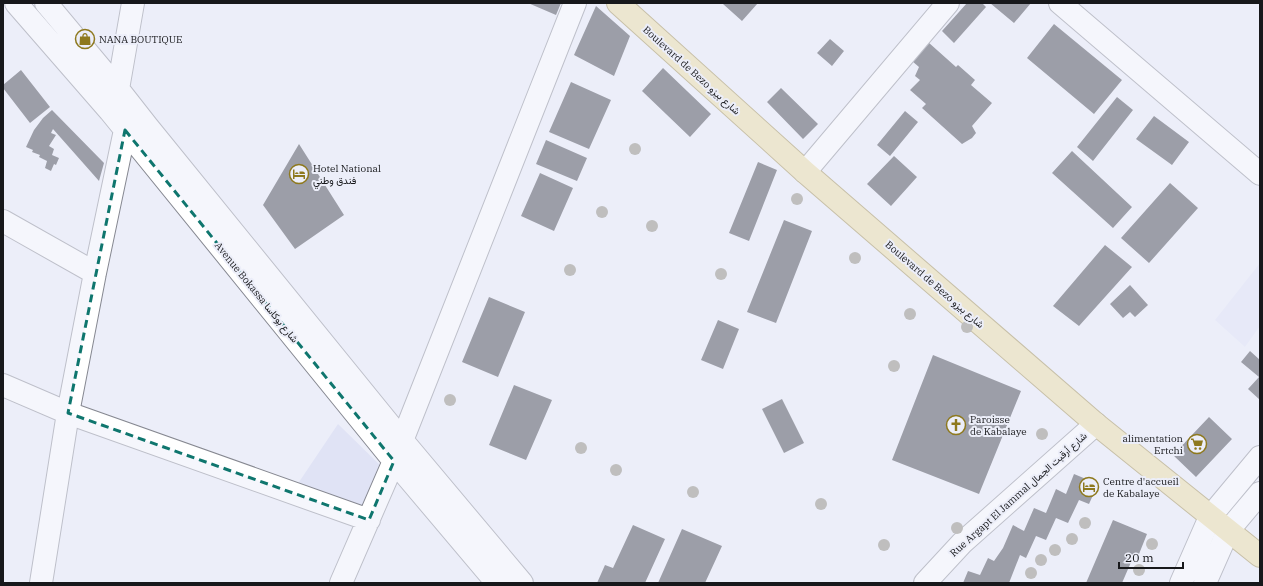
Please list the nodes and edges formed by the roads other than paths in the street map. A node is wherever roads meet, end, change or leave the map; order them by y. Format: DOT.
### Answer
graph roads {
  1 [pos="16,3"];
  2 [pos="46,3"];
  3 [pos="133,3"];
  4 [pos="575,3"];
  5 [pos="618,3"];
  6 [pos="948,3"];
  7 [pos="1060,3"];
  8 [pos="118,89"];
  9 [pos="125,130"];
  10 [pos="805,172"];
  11 [pos="1260,174"];
  12 [pos="3,221"];
  13 [pos="95,273"];
  14 [pos="3,385"];
  15 [pos="68,413"];
  16 [pos="1096,424"];
  17 [pos="402,440"];
  18 [pos="1260,457"];
  19 [pos="394,460"];
  20 [pos="1260,493"];
  21 [pos="1210,517"];
  22 [pos="369,520"];
  23 [pos="1228,531"];
  24 [pos="1260,556"];
  25 [pos="41,583"];
  26 [pos="341,583"];
  27 [pos="497,583"];
  28 [pos="522,583"];
  29 [pos="925,583"];
  30 [pos="1182,583"];
  31 [pos="1205,583"];
  1 -- 9 [label="street, Avenue Bokassa شارع بوكاسا"];
  2 -- 8 [label="street, Avenue Bokassa شارع بوكاسا"];
  3 -- 8 [label="street"];
  4 -- 17 [label="street"];
  5 -- 10 [label="main road, Boulevard de Bezo شارع بيزو"];
  6 -- 10 [label="street"];
  7 -- 11 [label="street"];
  8 -- 17 [label="street, Avenue Bokassa شارع بوكاسا"];
  9 -- 13 [label="street"];
  9 -- 19 [label="street, Avenue Bokassa شارع بوكاسا"];
  10 -- 16 [label="main road, Boulevard de Bezo شارع بيزو"];
  12 -- 13 [label="street"];
  13 -- 15 [label="street"];
  14 -- 15 [label="street"];
  15 -- 22 [label="street"];
  15 -- 25 [label="street"];
  16 -- 21 [label="main road, Boulevard de Bezo شارع بيزو"];
  16 -- 29 [label="street, Rue Argapt El Jammal شارع أرقبت الجمال"];
  17 -- 19 [label="street"];
  17 -- 28 [label="street, Avenue Bokassa شارع بوكاسا"];
  18 -- 21 [label="street"];
  19 -- 22 [label="street"];
  19 -- 27 [label="street, Avenue Bokassa شارع بوكاسا"];
  20 -- 23 [label="street"];
  21 -- 23 [label="main road, Boulevard de Bezo شارع بيزو"];
  21 -- 30 [label="street"];
  22 -- 26 [label="street"];
  23 -- 24 [label="main road, Boulevard de Bezo شارع بيزو"];
  23 -- 31 [label="street"];
}
